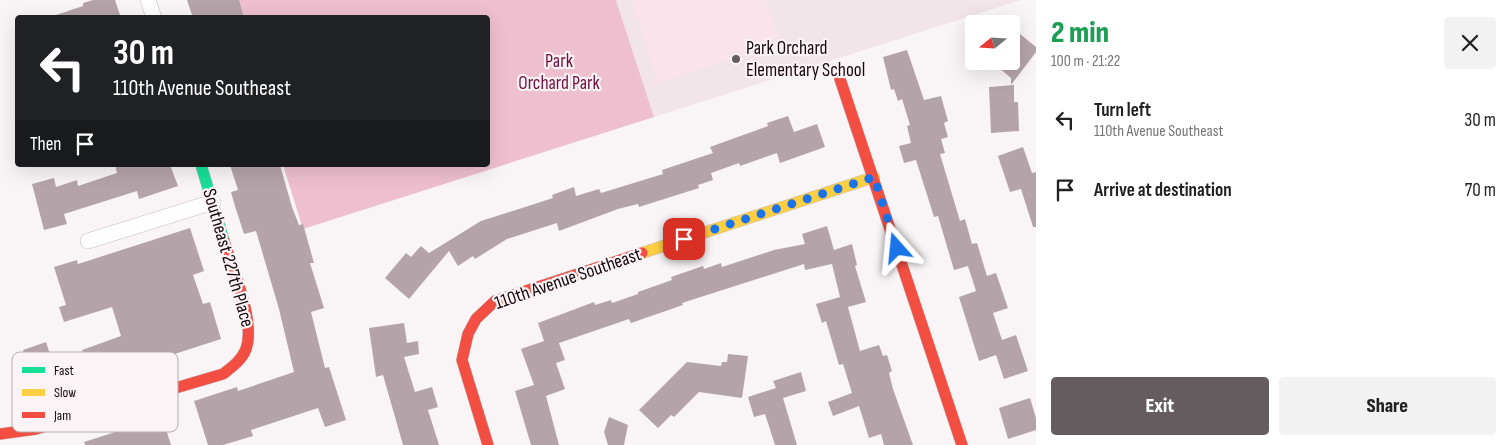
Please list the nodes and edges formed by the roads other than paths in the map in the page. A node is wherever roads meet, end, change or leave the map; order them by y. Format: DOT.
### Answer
graph roads {
  1 [pos="148,0"];
  2 [pos="153,15"];
  3 [pos="840,79"];
  4 [pos="202,167"];
  5 [pos="874,177"];
  6 [pos="213,202"];
  7 [pos="88,241"];
  8 [pos="178,387"];
  9 [pos="14,432"];
  10 [pos="0,434"];
  11 [pos="488,445"];
  12 [pos="962,445"];
  1 -- 2 [label="street"];
  3 -- 5 [label="street"];
  4 -- 6 [label="street, Southeast 227th Place"];
  5 -- 11 [label="street, 110th Avenue Southeast"];
  5 -- 12 [label="street"];
  6 -- 7 [label="street"];
  6 -- 8 [label="street, Southeast 227th Place"];
  9 -- 10 [label="street, Southeast 227th Place"];
}
